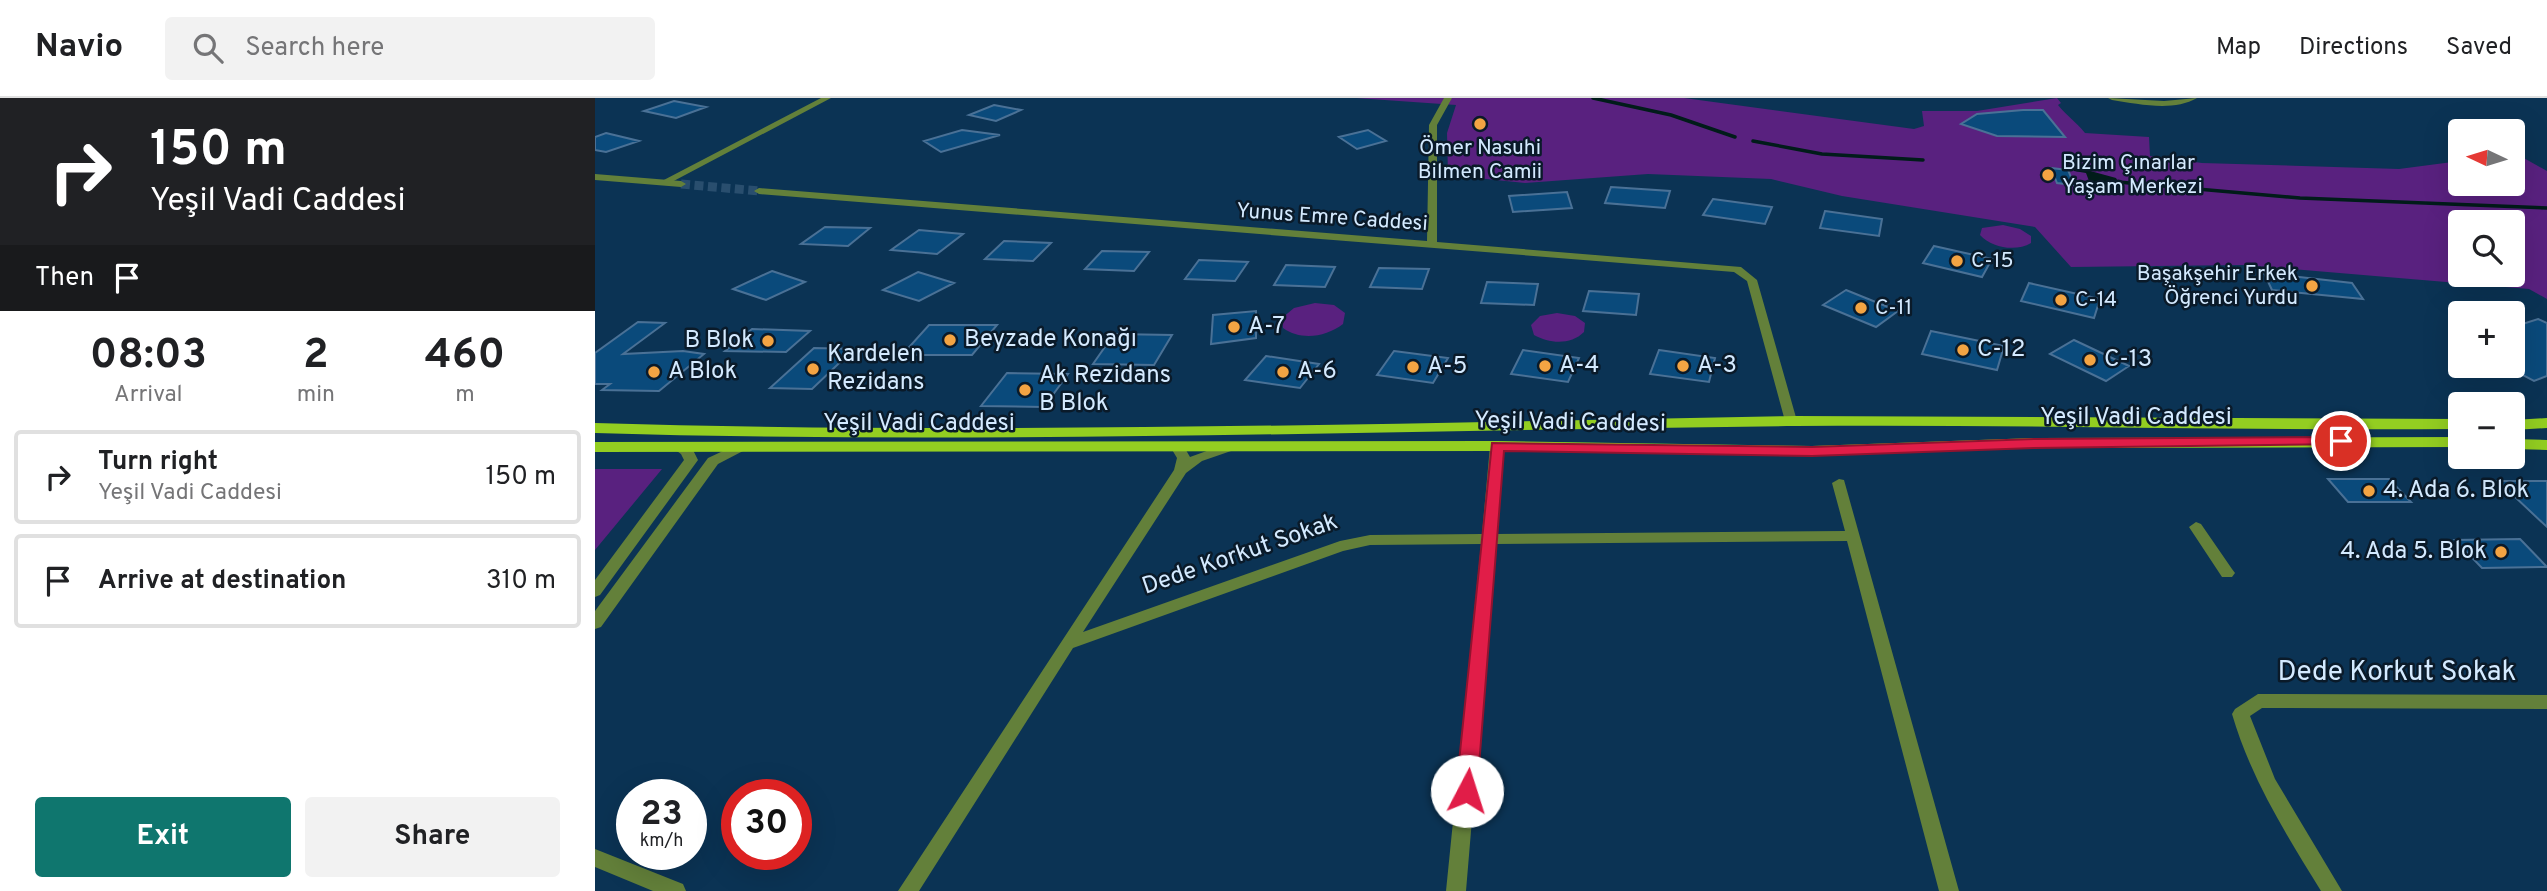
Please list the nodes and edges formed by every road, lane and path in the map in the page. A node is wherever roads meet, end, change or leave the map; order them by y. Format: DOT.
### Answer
graph roads {
  1 [pos="827,98"];
  2 [pos="1448,98"];
  3 [pos="2112,98"];
  4 [pos="2193,98"];
  5 [pos="595,177"];
  6 [pos="665,183"];
  7 [pos="681,184"];
  8 [pos="759,191"];
  9 [pos="1432,245"];
  10 [pos="1791,421"];
  11 [pos="2547,423"];
  12 [pos="2448,424"];
  13 [pos="2525,424"];
  14 [pos="595,428"];
  15 [pos="2448,442"];
  16 [pos="2525,445"];
  17 [pos="1497,446"];
  18 [pos="2547,446"];
  19 [pos="595,447"];
  20 [pos="738,448"];
  21 [pos="1178,448"];
  22 [pos="1226,448"];
  23 [pos="681,449"];
  24 [pos="1803,451"];
  25 [pos="1181,470"];
  26 [pos="1839,483"];
  27 [pos="2196,527"];
  28 [pos="1854,536"];
  29 [pos="1490,537"];
  30 [pos="2227,573"];
  31 [pos="595,592"];
  32 [pos="595,623"];
  33 [pos="1067,644"];
  34 [pos="2547,702"];
  35 [pos="595,858"];
  36 [pos="676,891"];
  37 [pos="908,891"];
  38 [pos="1456,891"];
  39 [pos="1948,891"];
  40 [pos="2332,891"];
  1 -- 6 [label="street"];
  2 -- 9 [label="street"];
  3 -- 4 [label="street"];
  5 -- 6 [label="street"];
  6 -- 7 [label="street"];
  8 -- 9 [label="street, Yunus Emre Caddesi"];
  9 -- 10 [label="street, Yunus Emre Caddesi"];
  10 -- 12 [label="main road, Yeşil Vadi Caddesi"];
  10 -- 14 [label="main road, Yeşil Vadi Caddesi"];
  10 -- 24 [label="main road"];
  10 -- 24 [label="main road"];
  11 -- 13 [label="main road"];
  15 -- 24 [label="main road, Yeşil Vadi Caddesi"];
  16 -- 18 [label="main road"];
  17 -- 22 [label="main road, Yeşil Vadi Caddesi"];
  17 -- 24 [label="main road, Yeşil Vadi Caddesi"];
  17 -- 29 [label="street"];
  19 -- 23 [label="main road, Yeşil Vadi Caddesi"];
  20 -- 21 [label="main road, Yeşil Vadi Caddesi"];
  20 -- 23 [label="main road, Yeşil Vadi Caddesi"];
  20 -- 32 [label="street"];
  21 -- 22 [label="main road, Yeşil Vadi Caddesi"];
  21 -- 25 [label="street"];
  22 -- 25 [label="street"];
  23 -- 31 [label="street"];
  25 -- 33 [label="street"];
  26 -- 28 [label="street"];
  27 -- 30 [label="street"];
  28 -- 29 [label="street, Dede Korkut Sokak"];
  28 -- 39 [label="street"];
  29 -- 33 [label="street, Dede Korkut Sokak"];
  29 -- 38 [label="street"];
  33 -- 37 [label="street"];
  34 -- 40 [label="street, Dede Korkut Sokak"];
  35 -- 36 [label="street"];
}
